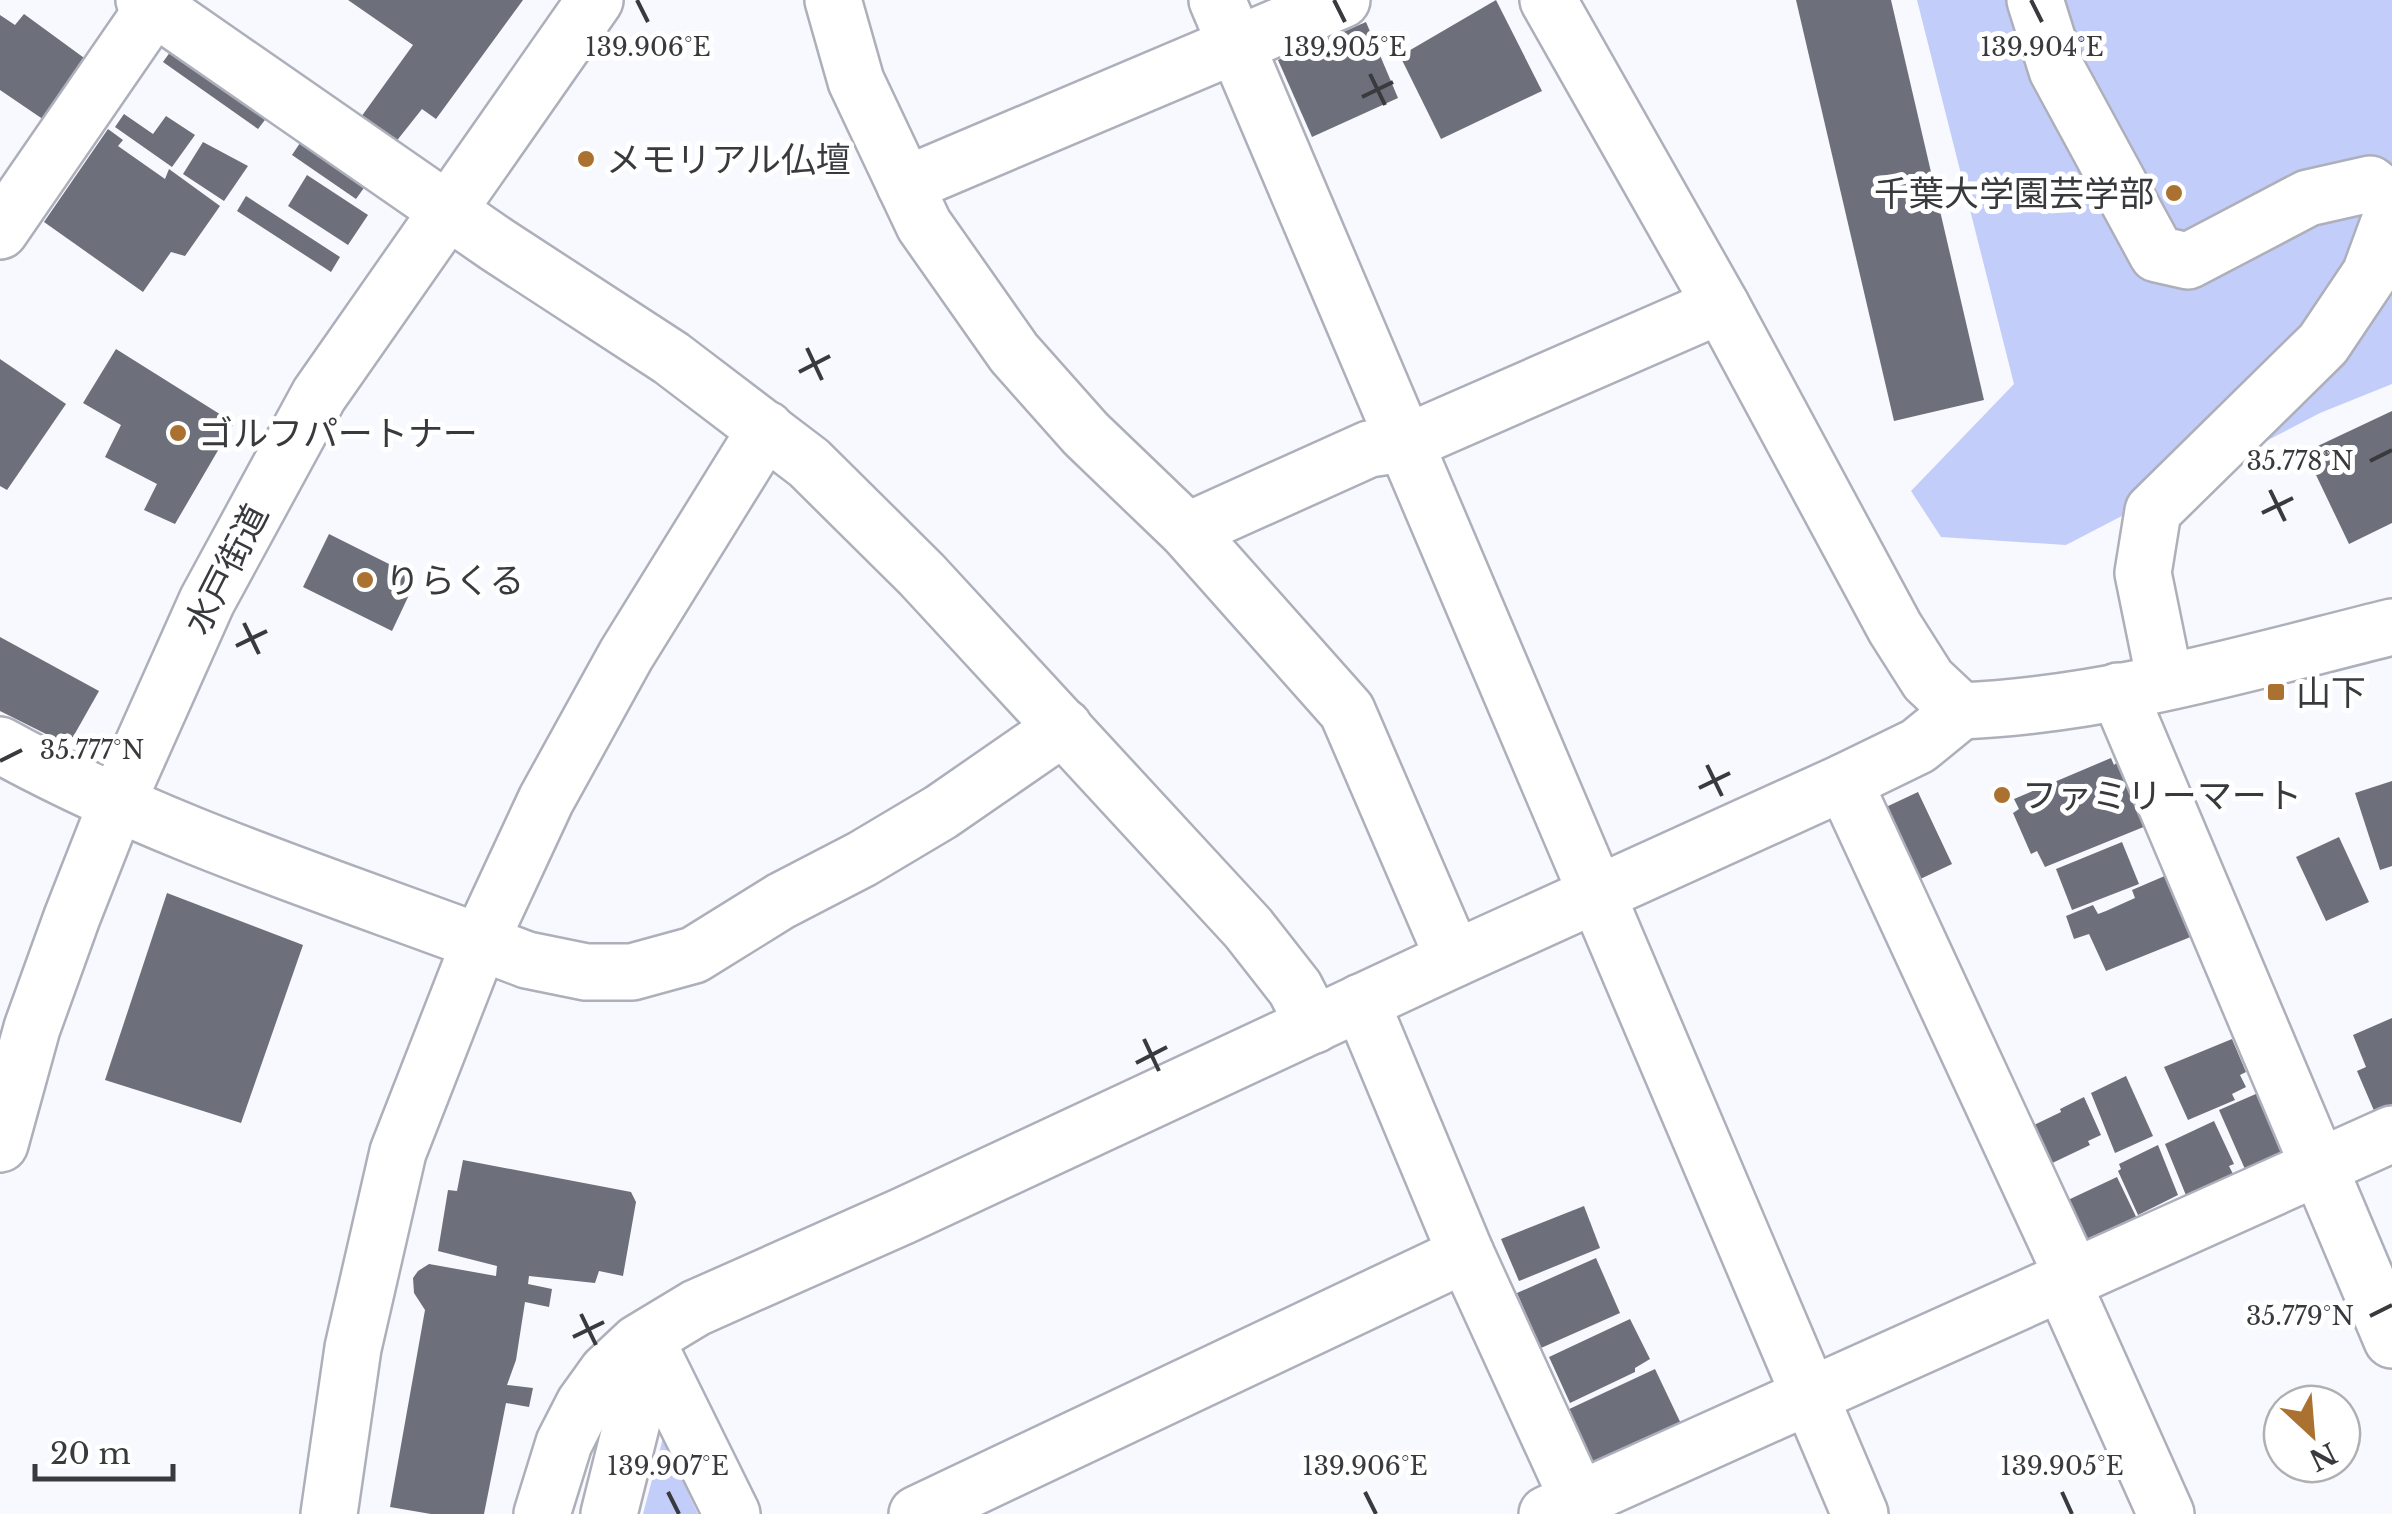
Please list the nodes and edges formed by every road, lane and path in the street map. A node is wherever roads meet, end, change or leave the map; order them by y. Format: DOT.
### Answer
graph roads {
  1 [pos="595,0"];
  2 [pos="833,0"];
  3 [pos="1342,0"];
  4 [pos="1548,0"];
  5 [pos="2035,0"];
  6 [pos="153,2"];
  7 [pos="1227,23"];
  8 [pos="905,185"];
  9 [pos="2392,202"];
  10 [pos="446,210"];
  11 [pos="2392,214"];
  12 [pos="0,231"];
  13 [pos="1720,305"];
  14 [pos="766,429"];
  15 [pos="1403,444"];
  16 [pos="1187,532"];
  17 [pos="2392,627"];
  18 [pos="2142,686"];
  19 [pos="1961,711"];
  20 [pos="1064,727"];
  21 [pos="0,745"];
  22 [pos="1844,782"];
  23 [pos="116,805"];
  24 [pos="1596,894"];
  25 [pos="480,942"];
  26 [pos="1454,959"];
  27 [pos="1338,1014"];
  28 [pos="2392,1134"];
  29 [pos="0,1144"];
  30 [pos="2320,1167"];
  31 [pos="1466,1254"];
  32 [pos="2068,1282"];
  33 [pos="2392,1340"];
  34 [pos="652,1341"];
  35 [pos="1811,1395"];
  36 [pos="1563,1507"];
  37 [pos="329,1514"];
  38 [pos="542,1514"];
  39 [pos="609,1514"];
  40 [pos="732,1514"];
  41 [pos="917,1514"];
  42 [pos="1860,1514"];
  43 [pos="2166,1514"];
  1 -- 10 [label="main road, 水戸街道"];
  2 -- 8 [label="main road"];
  3 -- 7 [label="main road"];
  4 -- 13 [label="main road"];
  5 -- 9 [label="main road"];
  6 -- 10 [label="main road"];
  6 -- 12 [label="main road"];
  7 -- 8 [label="main road"];
  7 -- 15 [label="main road"];
  8 -- 16 [label="main road"];
  10 -- 14 [label="main road"];
  10 -- 23 [label="main road, 水戸街道"];
  11 -- 18 [label="main road"];
  13 -- 15 [label="main road"];
  13 -- 19 [label="main road"];
  14 -- 20 [label="main road"];
  14 -- 25 [label="main road"];
  15 -- 16 [label="main road"];
  15 -- 24 [label="main road"];
  16 -- 26 [label="main road"];
  17 -- 18 [label="main road"];
  18 -- 19 [label="main road"];
  18 -- 30 [label="main road"];
  19 -- 22 [label="main road"];
  20 -- 25 [label="main road"];
  20 -- 27 [label="main road"];
  21 -- 23 [label="main road"];
  22 -- 24 [label="main road"];
  22 -- 32 [label="main road"];
  23 -- 25 [label="main road"];
  23 -- 29 [label="main road, 水戸街道"];
  24 -- 26 [label="main road"];
  24 -- 35 [label="main road"];
  25 -- 37 [label="main road"];
  26 -- 27 [label="main road"];
  27 -- 31 [label="main road"];
  27 -- 34 [label="main road"];
  28 -- 30 [label="main road"];
  30 -- 32 [label="main road"];
  30 -- 33 [label="main road"];
  31 -- 36 [label="main road"];
  31 -- 41 [label="main road"];
  32 -- 35 [label="main road"];
  32 -- 43 [label="main road"];
  34 -- 38 [label="main road"];
  34 -- 39 [label="main road"];
  34 -- 40 [label="main road"];
  35 -- 36 [label="main road"];
  35 -- 42 [label="main road"];
}
